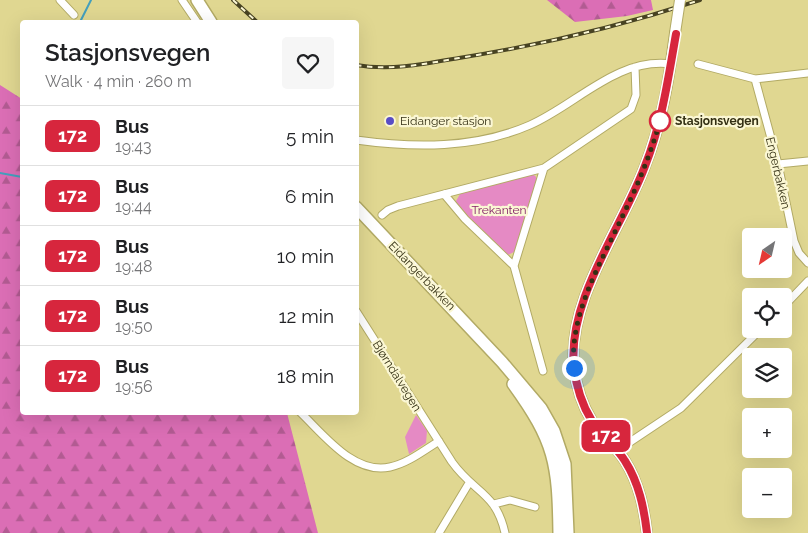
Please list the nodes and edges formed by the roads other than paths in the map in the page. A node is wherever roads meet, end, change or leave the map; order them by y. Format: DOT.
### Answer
graph roads {
  1 [pos="60,0"];
  2 [pos="182,0"];
  3 [pos="196,0"];
  4 [pos="680,0"];
  5 [pos="74,16"];
  6 [pos="196,20"];
  7 [pos="210,20"];
  8 [pos="671,64"];
  9 [pos="698,64"];
  10 [pos="635,67"];
  11 [pos="808,73"];
  12 [pos="755,79"];
  13 [pos="359,140"];
  14 [pos="808,161"];
  15 [pos="778,164"];
  16 [pos="544,168"];
  17 [pos="444,194"];
  18 [pos="359,210"];
  19 [pos="382,216"];
  20 [pos="808,263"];
  21 [pos="514,266"];
  22 [pos="808,281"];
  23 [pos="792,298"];
  24 [pos="359,316"];
  25 [pos="752,338"];
  26 [pos="543,372"];
  27 [pos="303,415"];
  28 [pos="438,441"];
  29 [pos="618,450"];
  30 [pos="560,462"];
  31 [pos="469,483"];
  32 [pos="494,504"];
  33 [pos="535,507"];
  34 [pos="439,533"];
  35 [pos="505,533"];
  36 [pos="560,533"];
  37 [pos="568,533"];
  38 [pos="647,533"];
  1 -- 5 [label="street"];
  2 -- 6 [label="street"];
  3 -- 7 [label="main road"];
  4 -- 8 [label="main road, bridge"];
  8 -- 10 [label="street"];
  8 -- 29 [label="main road"];
  9 -- 12 [label="street"];
  10 -- 13 [label="street"];
  10 -- 16 [label="street"];
  11 -- 12 [label="street"];
  12 -- 15 [label="street, Engerbakken"];
  14 -- 15 [label="street"];
  15 -- 20 [label="street, Engerbakken"];
  16 -- 17 [label="street"];
  16 -- 21 [label="street"];
  17 -- 19 [label="street"];
  17 -- 21 [label="street"];
  18 -- 30 [label="main road, Eidangerbakken"];
  21 -- 26 [label="street"];
  22 -- 23 [label="street"];
  24 -- 28 [label="street, Bjørndalvegen"];
  25 -- 29 [label="street"];
  27 -- 28 [label="street"];
  28 -- 31 [label="street, Bjørndalvegen"];
  29 -- 38 [label="main road"];
  30 -- 36 [label="main road"];
  30 -- 37 [label="main road"];
  31 -- 32 [label="street, Bjørndalvegen"];
  31 -- 34 [label="street"];
  32 -- 33 [label="street"];
  32 -- 35 [label="street"];
}
